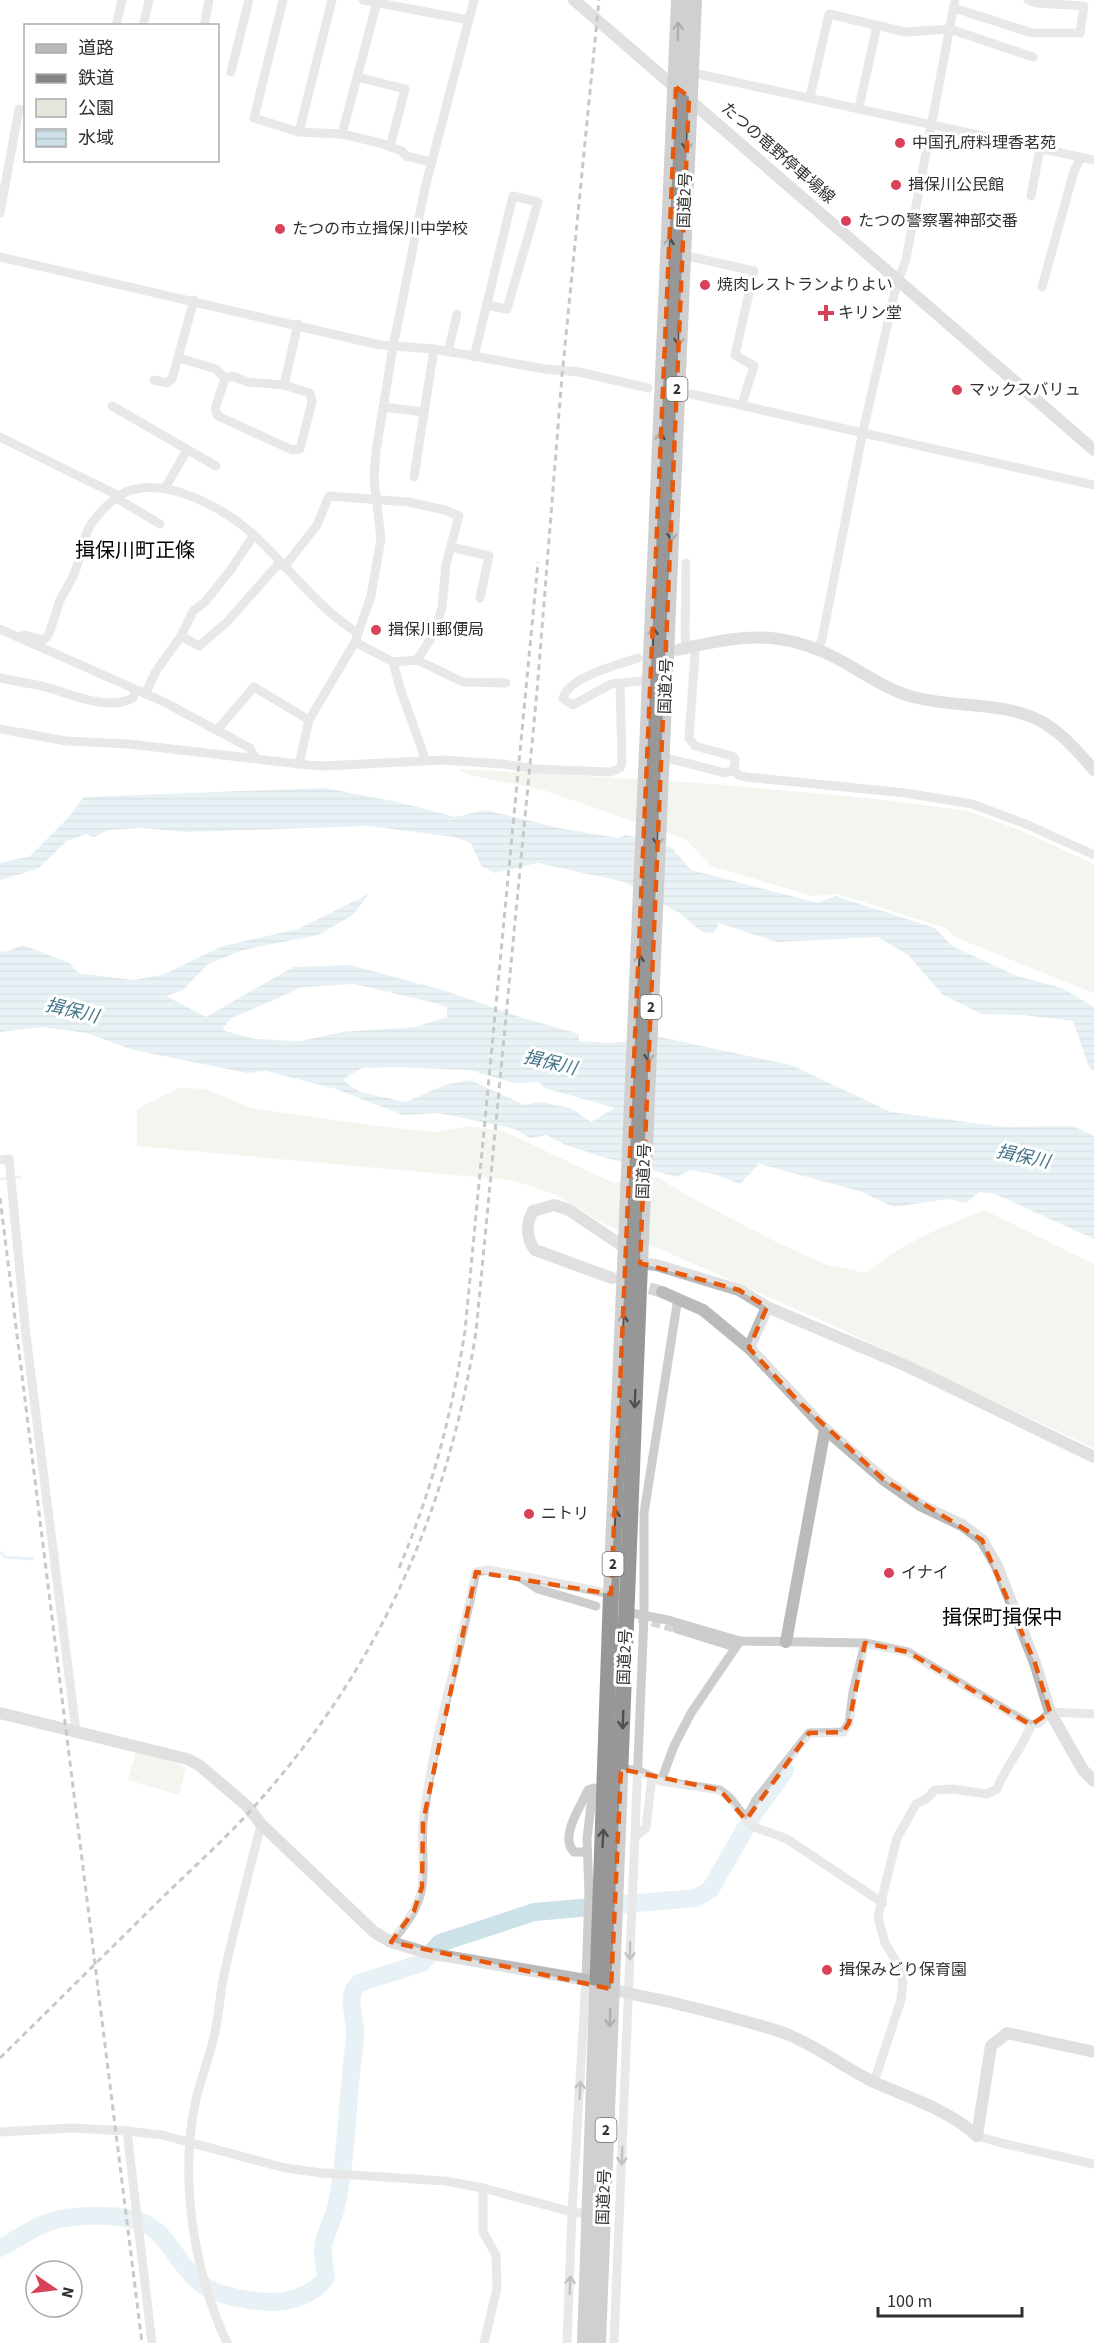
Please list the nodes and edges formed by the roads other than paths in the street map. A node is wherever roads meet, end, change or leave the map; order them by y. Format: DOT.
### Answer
graph roads {
  1 [pos="122,0"];
  2 [pos="149,0"];
  3 [pos="209,0"];
  4 [pos="249,0"];
  5 [pos="283,0"];
  6 [pos="332,0"];
  7 [pos="363,0"];
  8 [pos="474,0"];
  9 [pos="574,0"];
  10 [pos="679,0"];
  11 [pos="694,0"];
  12 [pos="1028,0"];
  13 [pos="377,2"];
  14 [pos="954,4"];
  15 [pos="469,20"];
  16 [pos="116,24"];
  17 [pos="143,24"];
  18 [pos="204,24"];
  19 [pos="877,26"];
  20 [pos="950,29"];
  21 [pos="1033,57"];
  22 [pos="684,70"];
  23 [pos="231,72"];
  24 [pos="357,77"];
  25 [pos="682,92"];
  26 [pos="810,97"];
  27 [pos="859,107"];
  28 [pos="20,109"];
  29 [pos="933,123"];
  30 [pos="299,132"];
  31 [pos="342,134"];
  32 [pos="390,147"];
  33 [pos="1040,148"];
  34 [pos="1081,157"];
  35 [pos="1094,160"];
  36 [pos="432,162"];
  37 [pos="1031,196"];
  38 [pos="0,213"];
  39 [pos="682,255"];
  40 [pos="0,257"];
  41 [pos="898,280"];
  42 [pos="1042,287"];
  43 [pos="194,300"];
  44 [pos="486,304"];
  45 [pos="457,314"];
  46 [pos="298,324"];
  47 [pos="393,347"];
  48 [pos="434,349"];
  49 [pos="448,352"];
  50 [pos="474,357"];
  51 [pos="179,358"];
  52 [pos="225,378"];
  53 [pos="154,380"];
  54 [pos="284,385"];
  55 [pos="648,388"];
  56 [pos="691,394"];
  57 [pos="742,404"];
  58 [pos="112,406"];
  59 [pos="383,407"];
  60 [pos="424,412"];
  61 [pos="862,431"];
  62 [pos="0,437"];
  63 [pos="187,450"];
  64 [pos="1094,450"];
  65 [pos="216,466"];
  66 [pos="414,477"];
  67 [pos="1094,485"];
  68 [pos="165,488"];
  69 [pos="117,497"];
  70 [pos="376,499"];
  71 [pos="160,524"];
  72 [pos="254,535"];
  73 [pos="451,547"];
  74 [pos="686,563"];
  75 [pos="282,564"];
  76 [pos="480,598"];
  77 [pos="0,629"];
  78 [pos="181,636"];
  79 [pos="17,637"];
  80 [pos="357,638"];
  81 [pos="686,648"];
  82 [pos="818,650"];
  83 [pos="638,658"];
  84 [pos="417,660"];
  85 [pos="393,662"];
  86 [pos="0,678"];
  87 [pos="651,680"];
  88 [pos="506,683"];
  89 [pos="620,683"];
  90 [pos="141,692"];
  91 [pos="309,720"];
  92 [pos="0,729"];
  93 [pos="217,730"];
  94 [pos="255,758"];
  95 [pos="663,758"];
  96 [pos="426,761"];
  97 [pos="299,764"];
  98 [pos="734,770"];
  99 [pos="1094,770"];
  100 [pos="654,779"];
  101 [pos="1094,855"];
  102 [pos="0,1160"];
  103 [pos="635,1234"];
  104 [pos="627,1249"];
  105 [pos="640,1263"];
  106 [pos="612,1278"];
  107 [pos="662,1292"];
  108 [pos="678,1298"];
  109 [pos="767,1307"];
  110 [pos="749,1347"];
  111 [pos="825,1429"];
  112 [pos="1094,1457"];
  113 [pos="517,1575"];
  114 [pos="611,1594"];
  115 [pos="596,1606"];
  116 [pos="626,1612"];
  117 [pos="644,1616"];
  118 [pos="677,1629"];
  119 [pos="786,1642"];
  120 [pos="864,1643"];
  121 [pos="738,1644"];
  122 [pos="1050,1712"];
  123 [pos="0,1713"];
  124 [pos="1094,1714"];
  125 [pos="1031,1725"];
  126 [pos="76,1731"];
  127 [pos="629,1770"];
  128 [pos="657,1779"];
  129 [pos="1094,1781"];
  130 [pos="600,1787"];
  131 [pos="746,1820"];
  132 [pos="261,1824"];
  133 [pos="637,1835"];
  134 [pos="585,1852"];
  135 [pos="609,1895"];
  136 [pos="883,1903"];
  137 [pos="601,1917"];
  138 [pos="391,1942"];
  139 [pos="599,1985"];
  140 [pos="628,1993"];
  141 [pos="1094,2052"];
  142 [pos="874,2082"];
  143 [pos="127,2131"];
  144 [pos="0,2132"];
  145 [pos="976,2136"];
  146 [pos="190,2144"];
  147 [pos="1094,2164"];
  148 [pos="483,2188"];
  149 [pos="580,2213"];
  150 [pos="152,2343"];
  151 [pos="228,2343"];
  152 [pos="484,2343"];
  153 [pos="567,2343"];
  154 [pos="585,2343"];
  155 [pos="598,2343"];
  156 [pos="614,2343"];
  1 -- 16 [label="street"];
  2 -- 17 [label="street"];
  3 -- 18 [label="street"];
  4 -- 23 [label="street"];
  5 -- 30 [label="street"];
  6 -- 30 [label="street"];
  7 -- 13 [label="street"];
  8 -- 15 [label="street"];
  9 -- 25 [label="street, たつの竜野停車場線"];
  22 -- 10 [label="highway, 国道2号 / 2, one-way"];
  11 -- 22 [label="highway, 国道2号 / 2"];
  12 -- 14 [label="street"];
  13 -- 15 [label="street"];
  13 -- 24 [label="street"];
  14 -- 20 [label="street"];
  15 -- 36 [label="street"];
  19 -- 20 [label="street"];
  19 -- 26 [label="street"];
  19 -- 27 [label="street"];
  20 -- 21 [label="street"];
  20 -- 29 [label="street"];
  22 -- 25 [label="highway, 国道2号 / 2"];
  22 -- 26 [label="street"];
  24 -- 31 [label="street"];
  24 -- 32 [label="street"];
  25 -- 39 [label="highway, 国道2号 / 2, one-way"];
  25 -- 41 [label="street, たつの竜野停車場線"];
  87 -- 25 [label="highway, 国道2号 / 2, one-way"];
  26 -- 27 [label="street"];
  27 -- 29 [label="street"];
  28 -- 38 [label="street"];
  29 -- 33 [label="street"];
  29 -- 41 [label="street"];
  30 -- 31 [label="street"];
  31 -- 32 [label="street"];
  32 -- 36 [label="street"];
  33 -- 34 [label="street"];
  33 -- 37 [label="street"];
  34 -- 35 [label="street"];
  34 -- 42 [label="street"];
  36 -- 47 [label="street"];
  39 -- 57 [label="street"];
  39 -- 95 [label="highway, 国道2号 / 2, one-way"];
  40 -- 43 [label="street"];
  41 -- 61 [label="street"];
  41 -- 64 [label="street, たつの竜野停車場線"];
  43 -- 46 [label="street"];
  43 -- 51 [label="street"];
  44 -- 44 [label="street"];
  44 -- 50 [label="street"];
  45 -- 49 [label="street"];
  46 -- 47 [label="street"];
  46 -- 54 [label="street"];
  47 -- 48 [label="street"];
  47 -- 59 [label="street"];
  48 -- 49 [label="street"];
  48 -- 60 [label="street"];
  49 -- 50 [label="street"];
  50 -- 55 [label="street"];
  51 -- 52 [label="street"];
  51 -- 53 [label="street"];
  52 -- 54 [label="street"];
  52 -- 54 [label="street"];
  56 -- 57 [label="street"];
  57 -- 61 [label="street"];
  58 -- 63 [label="street"];
  59 -- 60 [label="street"];
  59 -- 70 [label="street"];
  60 -- 66 [label="street"];
  61 -- 67 [label="street"];
  61 -- 82 [label="street"];
  62 -- 69 [label="street"];
  63 -- 65 [label="street"];
  63 -- 68 [label="street"];
  68 -- 69 [label="street"];
  68 -- 72 [label="street"];
  69 -- 71 [label="street"];
  69 -- 79 [label="street"];
  70 -- 73 [label="street"];
  70 -- 75 [label="street"];
  70 -- 80 [label="street"];
  72 -- 75 [label="street"];
  72 -- 78 [label="street"];
  73 -- 76 [label="street"];
  73 -- 84 [label="street"];
  74 -- 81 [label="street"];
  75 -- 78 [label="street"];
  75 -- 80 [label="street"];
  77 -- 79 [label="street"];
  78 -- 90 [label="street"];
  79 -- 90 [label="street"];
  80 -- 85 [label="street"];
  80 -- 91 [label="street"];
  81 -- 82 [label="street"];
  81 -- 98 [label="street"];
  82 -- 99 [label="street"];
  83 -- 89 [label="street"];
  84 -- 85 [label="street"];
  84 -- 88 [label="street"];
  85 -- 96 [label="street"];
  86 -- 90 [label="street"];
  87 -- 89 [label="street"];
  87 -- 100 [label="highway, 国道2号 / 2"];
  89 -- 96 [label="street"];
  90 -- 93 [label="street"];
  91 -- 93 [label="street"];
  91 -- 97 [label="street"];
  92 -- 94 [label="street"];
  93 -- 94 [label="street"];
  94 -- 97 [label="street"];
  95 -- 98 [label="street"];
  95 -- 100 [label="highway, 国道2号 / 2"];
  96 -- 97 [label="street"];
  98 -- 101 [label="street"];
  100 -- 103 [label="highway, 国道2号 / 2"];
  102 -- 126 [label="street"];
  103 -- 104 [label="highway, 国道2号 / 2"];
  103 -- 105 [label="highway, 国道2号 / 2"];
  104 -- 106 [label="street"];
  114 -- 104 [label="highway, 国道2号 / 2, one-way"];
  105 -- 109 [label="street"];
  105 -- 116 [label="highway, 国道2号 / 2, one-way"];
  107 -- 108 [label="street"];
  108 -- 110 [label="street"];
  108 -- 117 [label="street"];
  109 -- 110 [label="street"];
  109 -- 112 [label="street"];
  110 -- 111 [label="street"];
  111 -- 119 [label="street"];
  111 -- 122 [label="street"];
  113 -- 114 [label="street"];
  113 -- 115 [label="street"];
  113 -- 138 [label="street"];
  114 -- 130 [label="highway, 国道2号 / 2"];
  116 -- 117 [label="street"];
  116 -- 127 [label="highway, 国道2号 / 2, one-way"];
  117 -- 121 [label="street"];
  117 -- 127 [label="street"];
  118 -- 121 [label="street"];
  119 -- 120 [label="street"];
  119 -- 121 [label="street"];
  120 -- 125 [label="street"];
  120 -- 131 [label="street"];
  121 -- 128 [label="street"];
  122 -- 124 [label="street"];
  122 -- 125 [label="street"];
  122 -- 129 [label="street"];
  123 -- 126 [label="street"];
  125 -- 136 [label="street"];
  126 -- 132 [label="street"];
  127 -- 128 [label="street"];
  127 -- 135 [label="highway, 国道2号 / 2"];
  128 -- 131 [label="street"];
  128 -- 133 [label="street"];
  130 -- 134 [label="street"];
  135 -- 130 [label="highway, 国道2号 / 2, one-way"];
  131 -- 136 [label="street"];
  132 -- 138 [label="street"];
  132 -- 146 [label="street"];
  135 -- 137 [label="highway, 国道2号 / 2"];
  135 -- 137 [label="street"];
  135 -- 140 [label="street, one-way"];
  136 -- 142 [label="street"];
  137 -- 139 [label="highway, 国道2号 / 2"];
  137 -- 139 [label="street"];
  138 -- 139 [label="street"];
  139 -- 140 [label="street"];
  149 -- 139 [label="highway, 国道2号 / 2, one-way"];
  139 -- 155 [label="highway, 国道2号 / 2, one-way"];
  140 -- 142 [label="street"];
  140 -- 156 [label="street, one-way"];
  141 -- 145 [label="street"];
  142 -- 145 [label="street"];
  143 -- 144 [label="street"];
  143 -- 146 [label="street"];
  143 -- 150 [label="street"];
  145 -- 147 [label="street"];
  146 -- 148 [label="street"];
  146 -- 151 [label="street"];
  148 -- 149 [label="street"];
  148 -- 152 [label="street"];
  153 -- 149 [label="street, one-way"];
  149 -- 154 [label="highway, 国道2号 / 2"];
}
